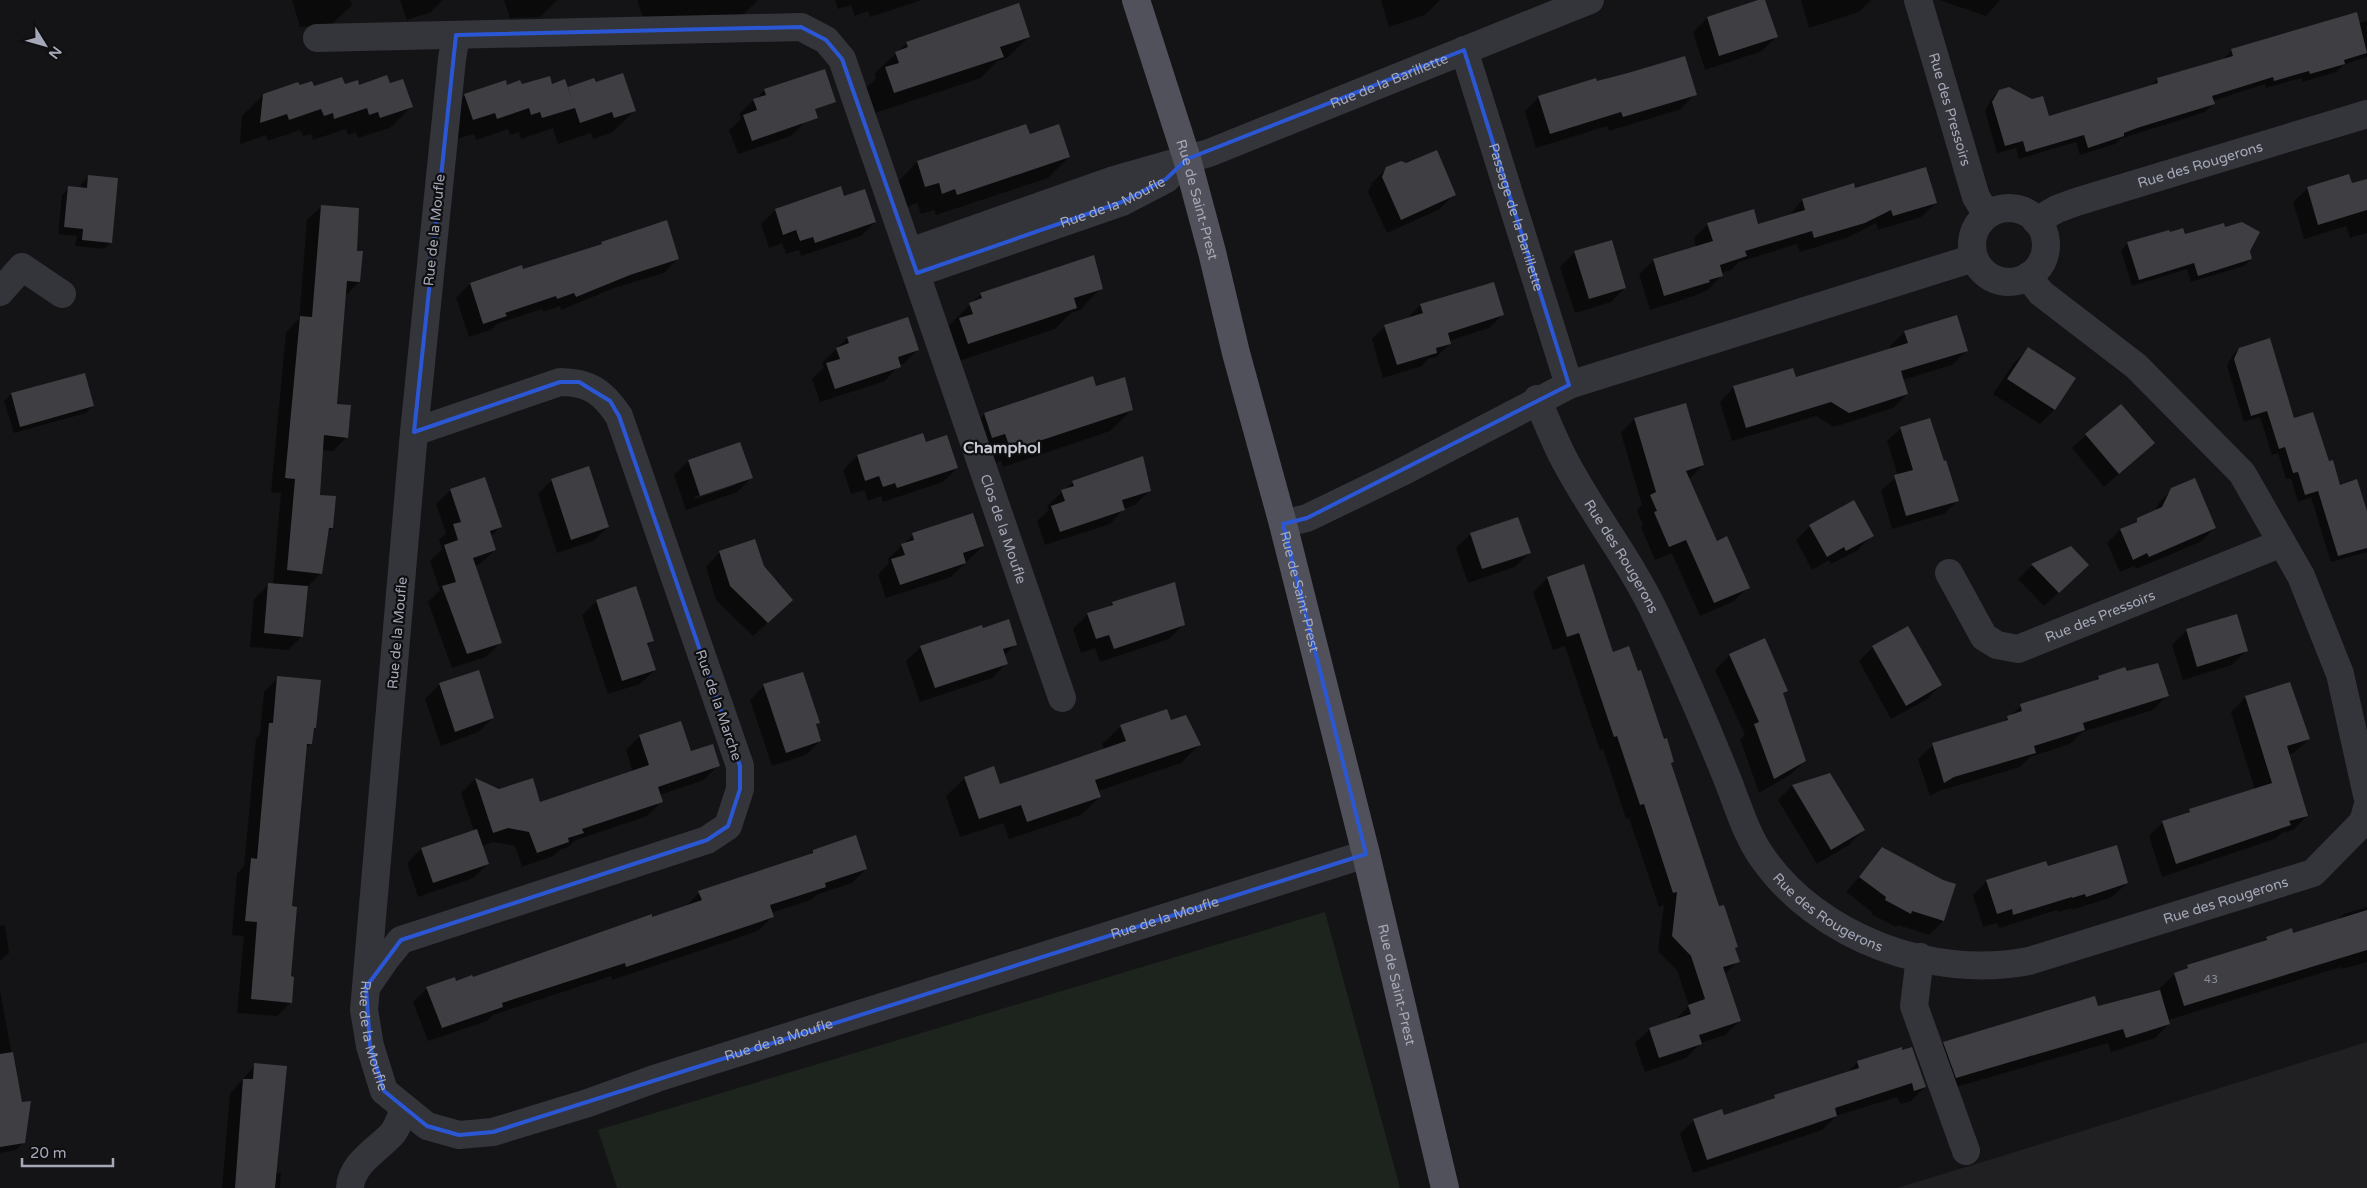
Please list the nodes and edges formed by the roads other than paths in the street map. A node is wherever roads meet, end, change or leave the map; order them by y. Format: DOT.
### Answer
graph roads {
  1 [pos="1136,0"];
  2 [pos="1590,0"];
  3 [pos="1918,0"];
  4 [pos="456,35"];
  5 [pos="316,38"];
  6 [pos="1464,50"];
  7 [pos="2367,114"];
  8 [pos="1187,160"];
  9 [pos="1987,215"];
  10 [pos="2036,221"];
  11 [pos="1974,258"];
  12 [pos="913,263"];
  13 [pos="2028,276"];
  14 [pos="0,292"];
  15 [pos="62,294"];
  16 [pos="1569,385"];
  17 [pos="1537,400"];
  18 [pos="414,432"];
  19 [pos="1283,524"];
  20 [pos="2282,543"];
  21 [pos="1949,573"];
  22 [pos="1062,698"];
  23 [pos="2367,795"];
  24 [pos="2367,808"];
  25 [pos="1366,854"];
  26 [pos="1920,957"];
  27 [pos="366,988"];
  28 [pos="404,1109"];
  29 [pos="1966,1151"];
  30 [pos="350,1188"];
  31 [pos="1445,1188"];
  1 -- 8 [label="main road, Rue de Saint-Prest"];
  2 -- 6 [label="street, Rue de la Barillette"];
  3 -- 9 [label="street, Rue des Pressoirs"];
  4 -- 5 [label="street"];
  4 -- 12 [label="street"];
  4 -- 18 [label="street, Rue de la Moufle"];
  6 -- 8 [label="street, Rue de la Barillette"];
  6 -- 16 [label="street, Passage de la Barillette"];
  7 -- 10 [label="street, Rue des Rougerons"];
  8 -- 12 [label="street, Rue de la Moufle"];
  8 -- 19 [label="main road, Rue de Saint-Prest"];
  9 -- 10 [label="street"];
  9 -- 11 [label="street"];
  10 -- 13 [label="street"];
  11 -- 13 [label="street"];
  11 -- 16 [label="street"];
  12 -- 22 [label="street, Clos de la Moufle"];
  13 -- 20 [label="street"];
  14 -- 15 [label="street"];
  16 -- 17 [label="street"];
  17 -- 19 [label="street"];
  17 -- 26 [label="street, Rue des Rougerons"];
  18 -- 27 [label="street, Rue de la Moufle"];
  18 -- 27 [label="street, Rue de la Marche"];
  19 -- 25 [label="main road, Rue de Saint-Prest"];
  20 -- 21 [label="street, Rue des Pressoirs"];
  20 -- 23 [label="street"];
  24 -- 26 [label="street, Rue des Rougerons"];
  25 -- 28 [label="street, Rue de la Moufle"];
  25 -- 31 [label="main road, Rue de Saint-Prest"];
  26 -- 29 [label="street"];
  27 -- 28 [label="street, Rue de la Moufle"];
  28 -- 30 [label="street"];
}
